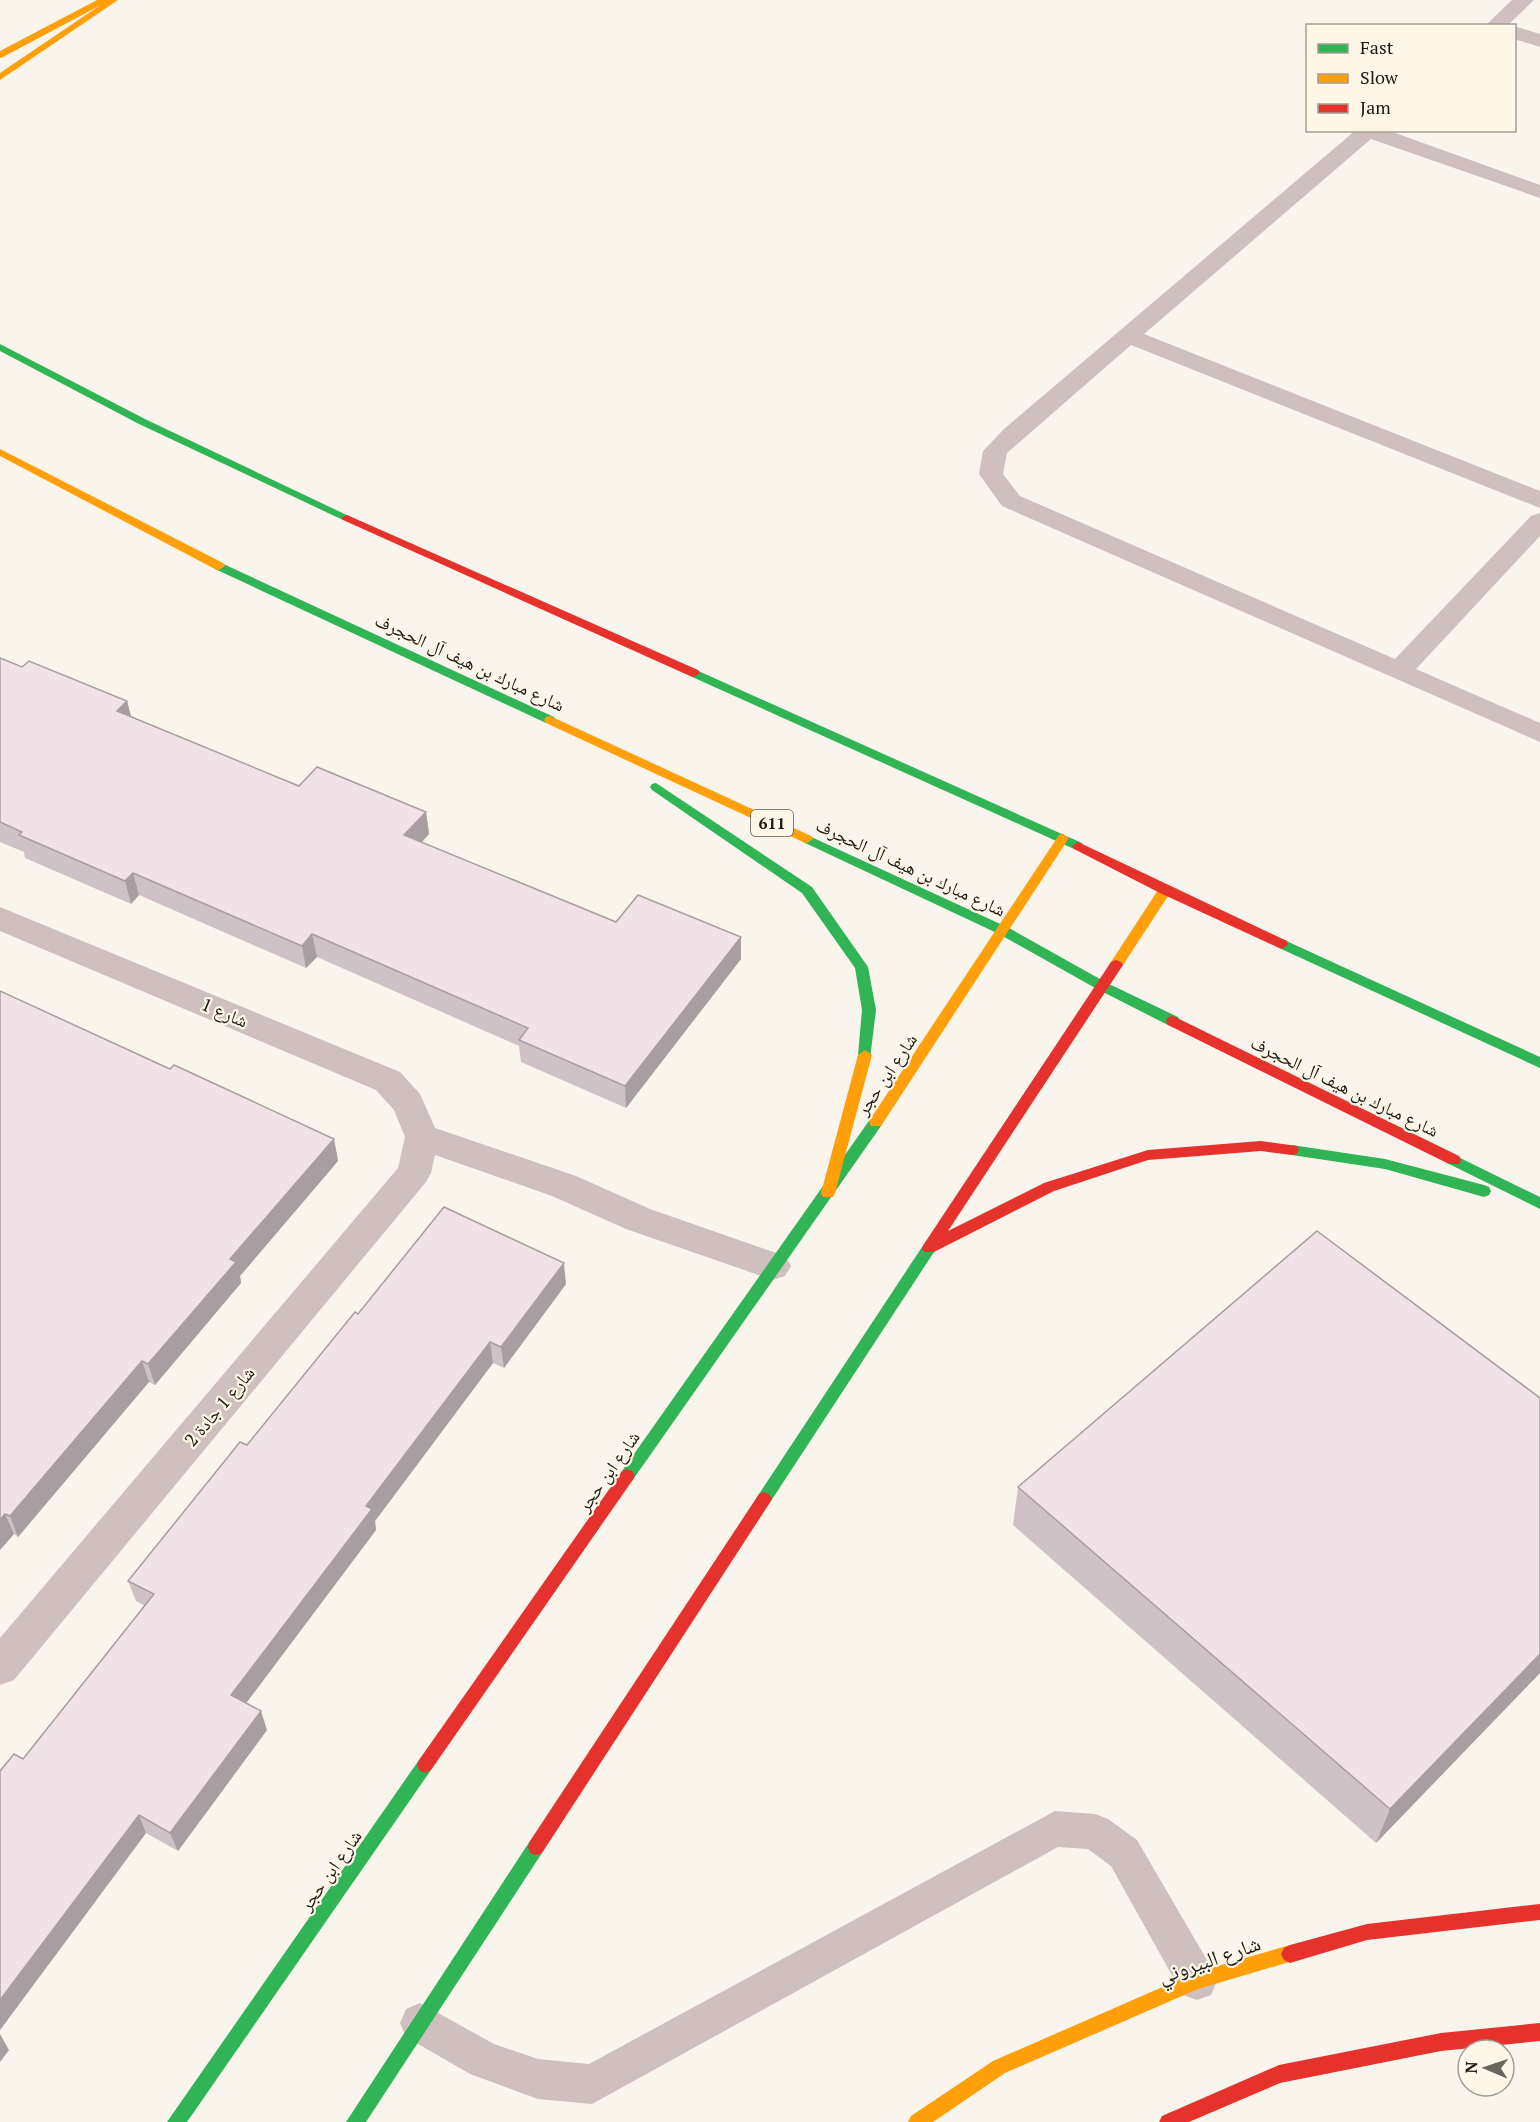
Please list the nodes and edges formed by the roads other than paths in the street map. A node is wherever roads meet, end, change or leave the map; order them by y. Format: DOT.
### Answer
graph roads {
  1 [pos="104,0"];
  2 [pos="114,0"];
  3 [pos="1524,0"];
  4 [pos="1497,24"];
  5 [pos="1516,32"];
  6 [pos="1540,41"];
  7 [pos="0,56"];
  8 [pos="0,77"];
  9 [pos="1368,132"];
  10 [pos="1372,132"];
  11 [pos="1540,192"];
  12 [pos="1127,335"];
  13 [pos="0,337"];
  14 [pos="0,348"];
  15 [pos="142,422"];
  16 [pos="0,452"];
  17 [pos="1540,500"];
  18 [pos="1540,521"];
  19 [pos="1399,671"];
  20 [pos="548,718"];
  21 [pos="1540,733"];
  22 [pos="1063,838"];
  23 [pos="1165,890"];
  24 [pos="0,918"];
  25 [pos="1005,931"];
  26 [pos="1102,986"];
  27 [pos="1540,1063"];
  28 [pos="422,1137"];
  29 [pos="828,1193"];
  30 [pos="1540,1205"];
  31 [pos="931,1246"];
  32 [pos="773,1266"];
  33 [pos="0,1667"];
  34 [pos="1540,1912"];
  35 [pos="1197,1981"];
  36 [pos="420,2023"];
  37 [pos="1540,2032"];
  38 [pos="176,2122"];
  39 [pos="355,2122"];
  40 [pos="917,2122"];
  41 [pos="1168,2122"];
  1 -- 7 [label="main road"];
  2 -- 8 [label="main road"];
  3 -- 4 [label="lane"];
  5 -- 6 [label="lane"];
  9 -- 12 [label="lane"];
  10 -- 11 [label="lane"];
  12 -- 17 [label="lane"];
  12 -- 19 [label="lane"];
  13 -- 15 [label="main road"];
  14 -- 15 [label="main road"];
  15 -- 22 [label="main road"];
  16 -- 20 [label="main road, شارع مبارك بن هيف آل الحجرف / 611"];
  18 -- 19 [label="lane"];
  19 -- 21 [label="lane"];
  20 -- 25 [label="main road, شارع مبارك بن هيف آل الحجرف / 611"];
  20 -- 29 [label="main road"];
  22 -- 23 [label="main road"];
  22 -- 25 [label="main road, شارع ابن حجر"];
  23 -- 26 [label="main road"];
  23 -- 27 [label="main road"];
  24 -- 28 [label="street, شارع 1"];
  25 -- 26 [label="main road, شارع مبارك بن هيف آل الحجرف / 611"];
  25 -- 29 [label="main road, شارع ابن حجر"];
  26 -- 30 [label="main road, شارع مبارك بن هيف آل الحجرف / 611"];
  26 -- 31 [label="main road"];
  28 -- 32 [label="street"];
  28 -- 33 [label="street, شارع 1 جادة 2"];
  29 -- 32 [label="main road, شارع ابن حجر"];
  30 -- 31 [label="main road"];
  31 -- 36 [label="main road"];
  32 -- 38 [label="main road, شارع ابن حجر"];
  34 -- 35 [label="main road, شارع البيروني"];
  35 -- 36 [label="lane"];
  35 -- 40 [label="main road, شارع البيروني"];
  36 -- 39 [label="main road"];
  37 -- 41 [label="main road"];
}
